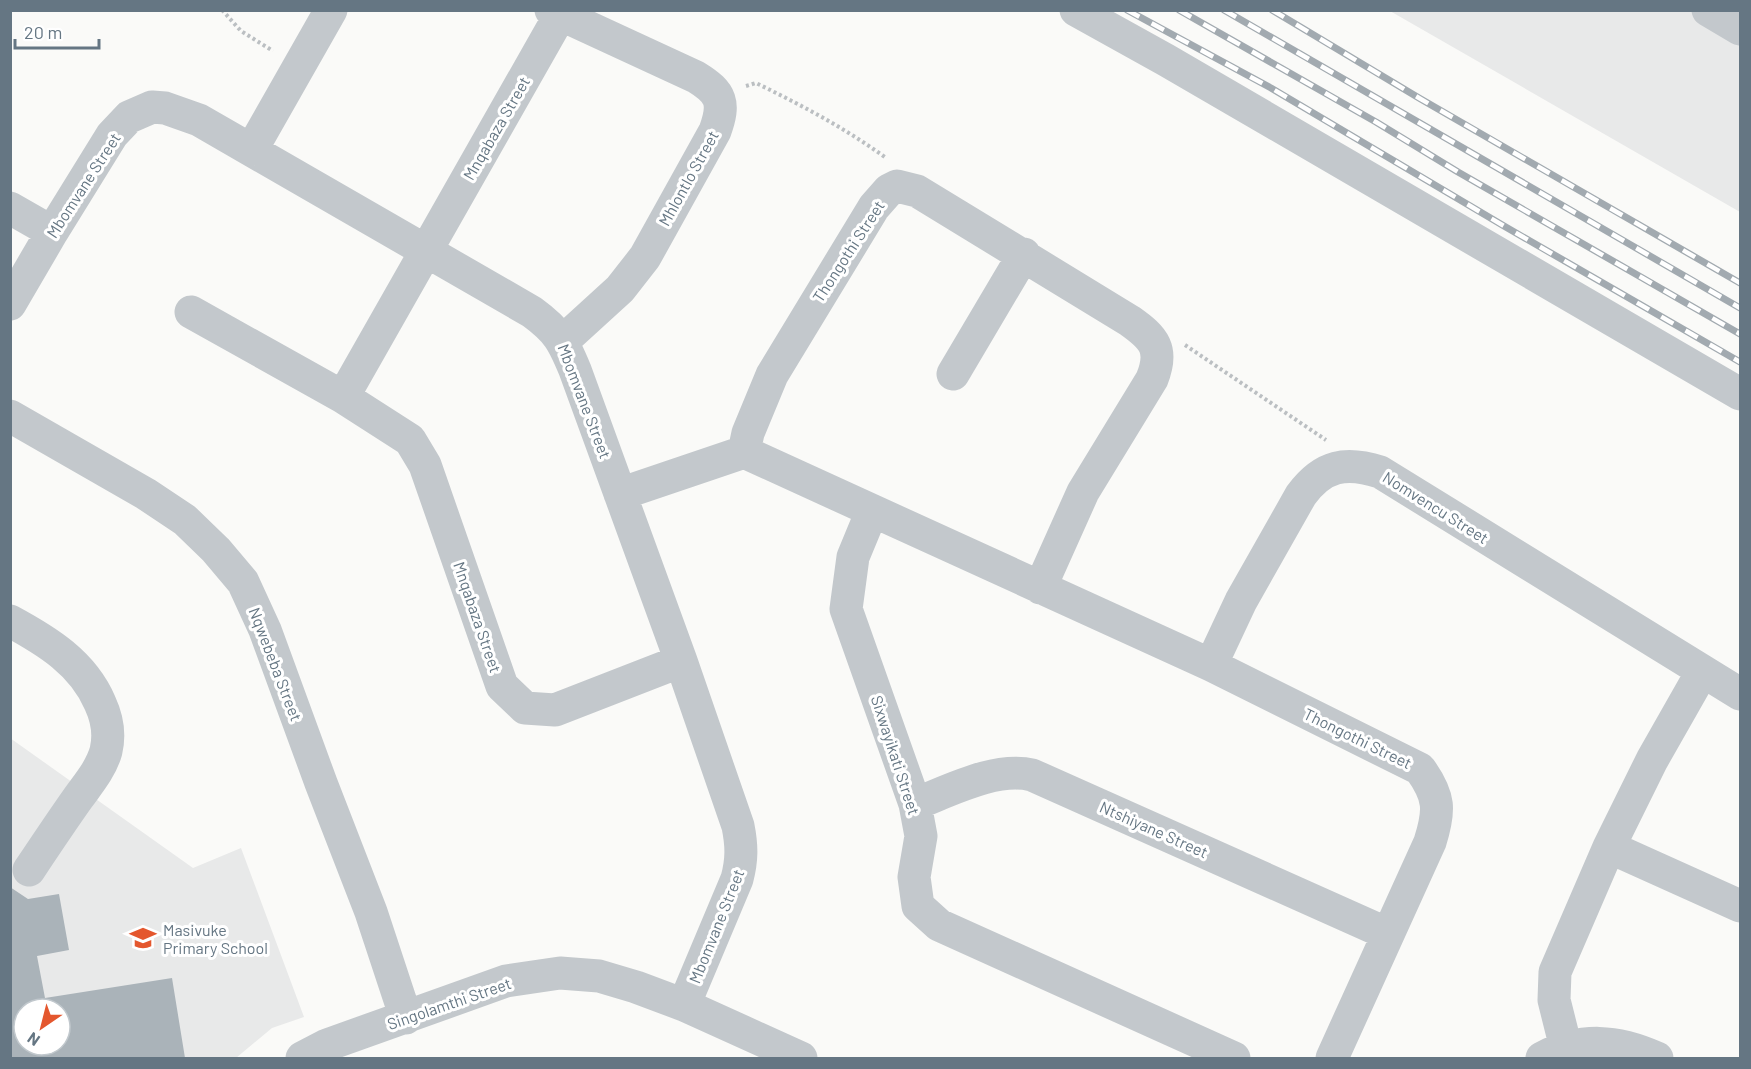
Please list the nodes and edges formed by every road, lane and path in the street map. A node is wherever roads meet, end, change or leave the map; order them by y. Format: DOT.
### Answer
graph roads {
  1 [pos="222,10"];
  2 [pos="331,10"];
  3 [pos="1076,10"];
  4 [pos="1708,10"];
  5 [pos="555,13"];
  6 [pos="1740,29"];
  7 [pos="299,67"];
  8 [pos="721,103"];
  9 [pos="252,149"];
  10 [pos="897,186"];
  11 [pos="10,208"];
  12 [pos="52,232"];
  13 [pos="427,250"];
  14 [pos="1024,254"];
  15 [pos="10,304"];
  16 [pos="191,312"];
  17 [pos="563,341"];
  18 [pos="1154,344"];
  19 [pos="953,374"];
  20 [pos="1740,394"];
  21 [pos="343,397"];
  22 [pos="10,416"];
  23 [pos="744,452"];
  24 [pos="1340,467"];
  25 [pos="620,494"];
  26 [pos="872,511"];
  27 [pos="1040,588"];
  28 [pos="10,621"];
  29 [pos="681,660"];
  30 [pos="1211,665"];
  31 [pos="1702,672"];
  32 [pos="1740,694"];
  33 [pos="915,804"];
  34 [pos="1609,847"];
  35 [pos="29,870"];
  36 [pos="1740,906"];
  37 [pos="1388,933"];
  38 [pos="684,1005"];
  39 [pos="406,1018"];
  40 [pos="1554,1053"];
  41 [pos="302,1059"];
  42 [pos="801,1059"];
  43 [pos="1234,1059"];
  44 [pos="1332,1059"];
  45 [pos="1657,1059"];
  1 -- 7 [label="path"];
  2 -- 7 [label="street"];
  3 -- 20 [label="street"];
  4 -- 6 [label="street"];
  5 -- 8 [label="street"];
  5 -- 13 [label="street, Mnqabaza Street"];
  7 -- 9 [label="street"];
  8 -- 10 [label="path"];
  8 -- 17 [label="street, Mhlontlo Street"];
  9 -- 12 [label="street, Mbomvane Street"];
  9 -- 13 [label="street, Mbomvane Street"];
  10 -- 14 [label="street, Thongothi Street"];
  10 -- 23 [label="street, Thongothi Street"];
  11 -- 12 [label="street"];
  12 -- 15 [label="street, Mbomvane Street"];
  13 -- 17 [label="street, Mbomvane Street"];
  13 -- 21 [label="street, Mnqabaza Street"];
  14 -- 18 [label="street, Thongothi Street"];
  14 -- 19 [label="street"];
  16 -- 21 [label="street, Mnqabaza Street"];
  17 -- 25 [label="street, Mbomvane Street"];
  18 -- 24 [label="path"];
  18 -- 27 [label="street"];
  21 -- 29 [label="street, Mnqabaza Street"];
  22 -- 39 [label="street, Nqwebeba Street"];
  23 -- 25 [label="street"];
  23 -- 26 [label="street, Thongothi Street"];
  24 -- 30 [label="street"];
  24 -- 31 [label="street, Nomvencu Street"];
  25 -- 29 [label="street, Mbomvane Street"];
  26 -- 27 [label="street, Thongothi Street"];
  26 -- 33 [label="street, Sixwayikati Street"];
  27 -- 30 [label="street, Thongothi Street"];
  28 -- 35 [label="street"];
  29 -- 38 [label="street, Mbomvane Street"];
  30 -- 37 [label="street, Thongothi Street"];
  31 -- 32 [label="street, Nomvencu Street"];
  31 -- 34 [label="street"];
  33 -- 37 [label="street, Ntshiyane Street"];
  33 -- 43 [label="street, Sixwayikati Street"];
  34 -- 36 [label="street"];
  34 -- 40 [label="street"];
  37 -- 44 [label="street, Thongothi Street"];
  38 -- 39 [label="street, Singolamthi Street"];
  38 -- 42 [label="street, Singolamthi Street"];
  39 -- 41 [label="street, Singolamthi Street"];
  40 -- 45 [label="street"];
}
